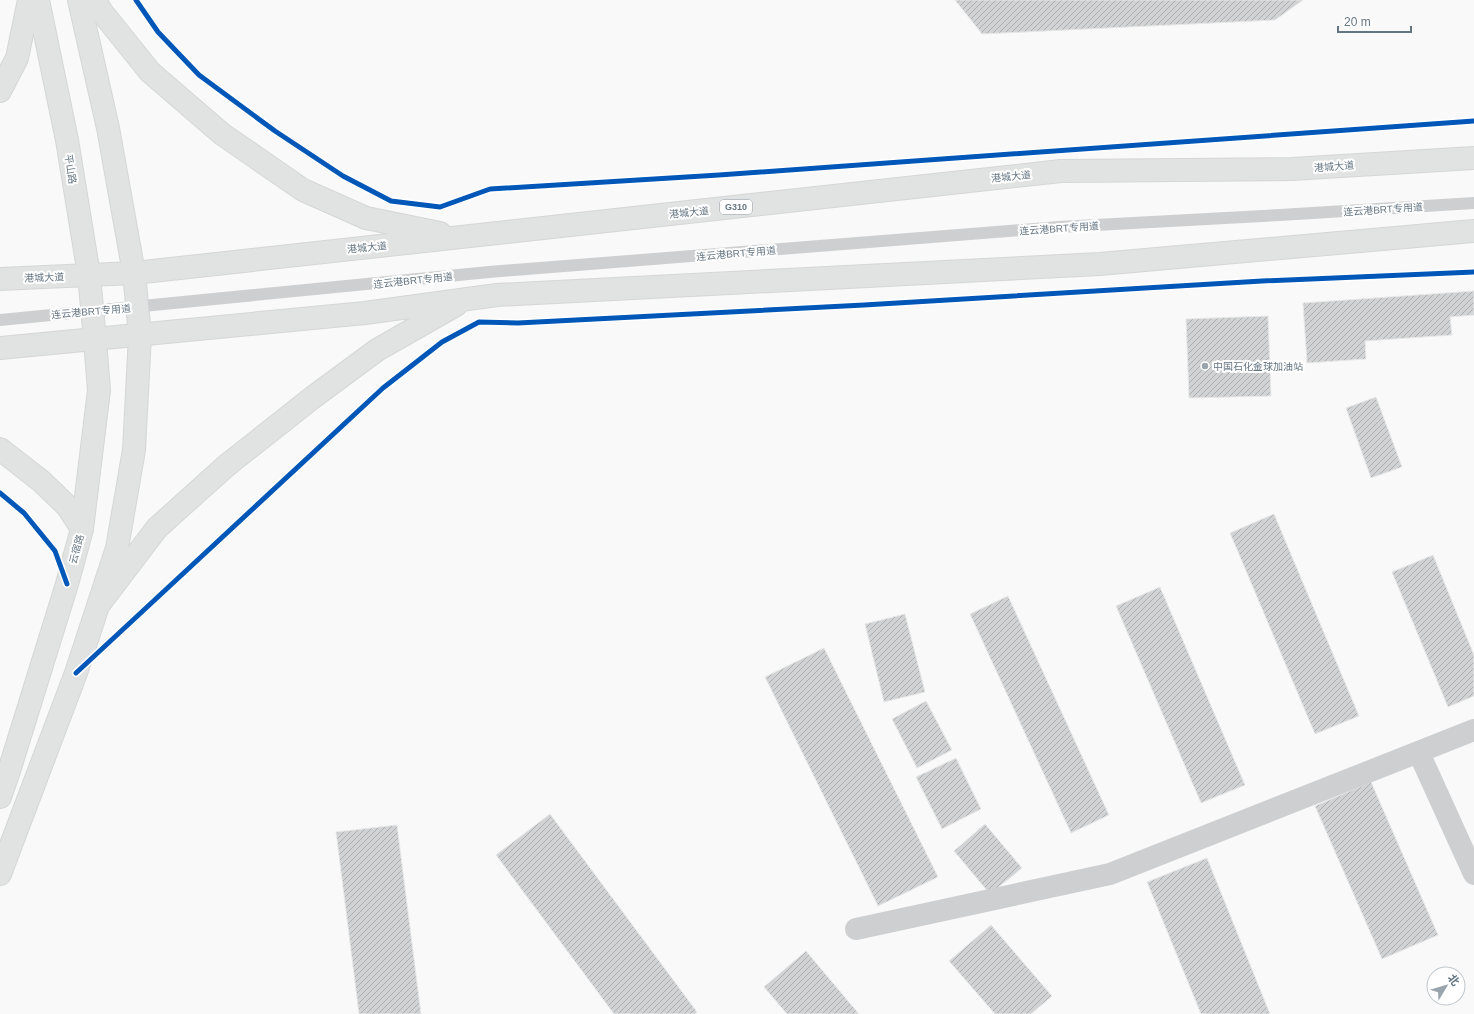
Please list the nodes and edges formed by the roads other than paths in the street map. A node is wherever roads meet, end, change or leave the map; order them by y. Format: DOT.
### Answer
graph roads {
  1 [pos="29,0"];
  2 [pos="38,0"];
  3 [pos="79,0"];
  4 [pos="95,0"];
  5 [pos="0,90"];
  6 [pos="1474,158"];
  7 [pos="1474,203"];
  8 [pos="1474,231"];
  9 [pos="461,237"];
  10 [pos="134,273"];
  11 [pos="89,275"];
  12 [pos="0,279"];
  13 [pos="466,299"];
  14 [pos="137,307"];
  15 [pos="92,311"];
  16 [pos="0,320"];
  17 [pos="140,335"];
  18 [pos="95,340"];
  19 [pos="0,348"];
  20 [pos="0,449"];
  21 [pos="82,529"];
  22 [pos="100,603"];
  23 [pos="1474,730"];
  24 [pos="1419,753"];
  25 [pos="0,797"];
  26 [pos="0,874"];
  27 [pos="1474,874"];
  28 [pos="856,929"];
  1 -- 5 [label="main road"];
  2 -- 11 [label="main road, 平山路"];
  3 -- 10 [label="main road"];
  4 -- 9 [label="main road"];
  6 -- 9 [label="main road, 港城大道 / G310"];
  7 -- 14 [label="lane, 连云港BRT专用道"];
  8 -- 13 [label="main road"];
  9 -- 10 [label="main road, 港城大道 / G310"];
  10 -- 11 [label="main road, 港城大道 / G310"];
  10 -- 14 [label="main road"];
  11 -- 12 [label="main road, 港城大道 / G310"];
  11 -- 15 [label="main road, 平山路"];
  13 -- 17 [label="main road"];
  13 -- 22 [label="main road"];
  14 -- 15 [label="lane, 连云港BRT专用道"];
  14 -- 17 [label="main road"];
  15 -- 16 [label="lane, 连云港BRT专用道"];
  15 -- 18 [label="main road, 平山路"];
  17 -- 18 [label="main road"];
  17 -- 22 [label="main road"];
  18 -- 19 [label="main road"];
  18 -- 21 [label="main road, 云宿路"];
  20 -- 21 [label="main road"];
  21 -- 25 [label="main road, 云宿路"];
  22 -- 26 [label="main road"];
  23 -- 24 [label="street"];
  24 -- 27 [label="street"];
  24 -- 28 [label="street"];
}
